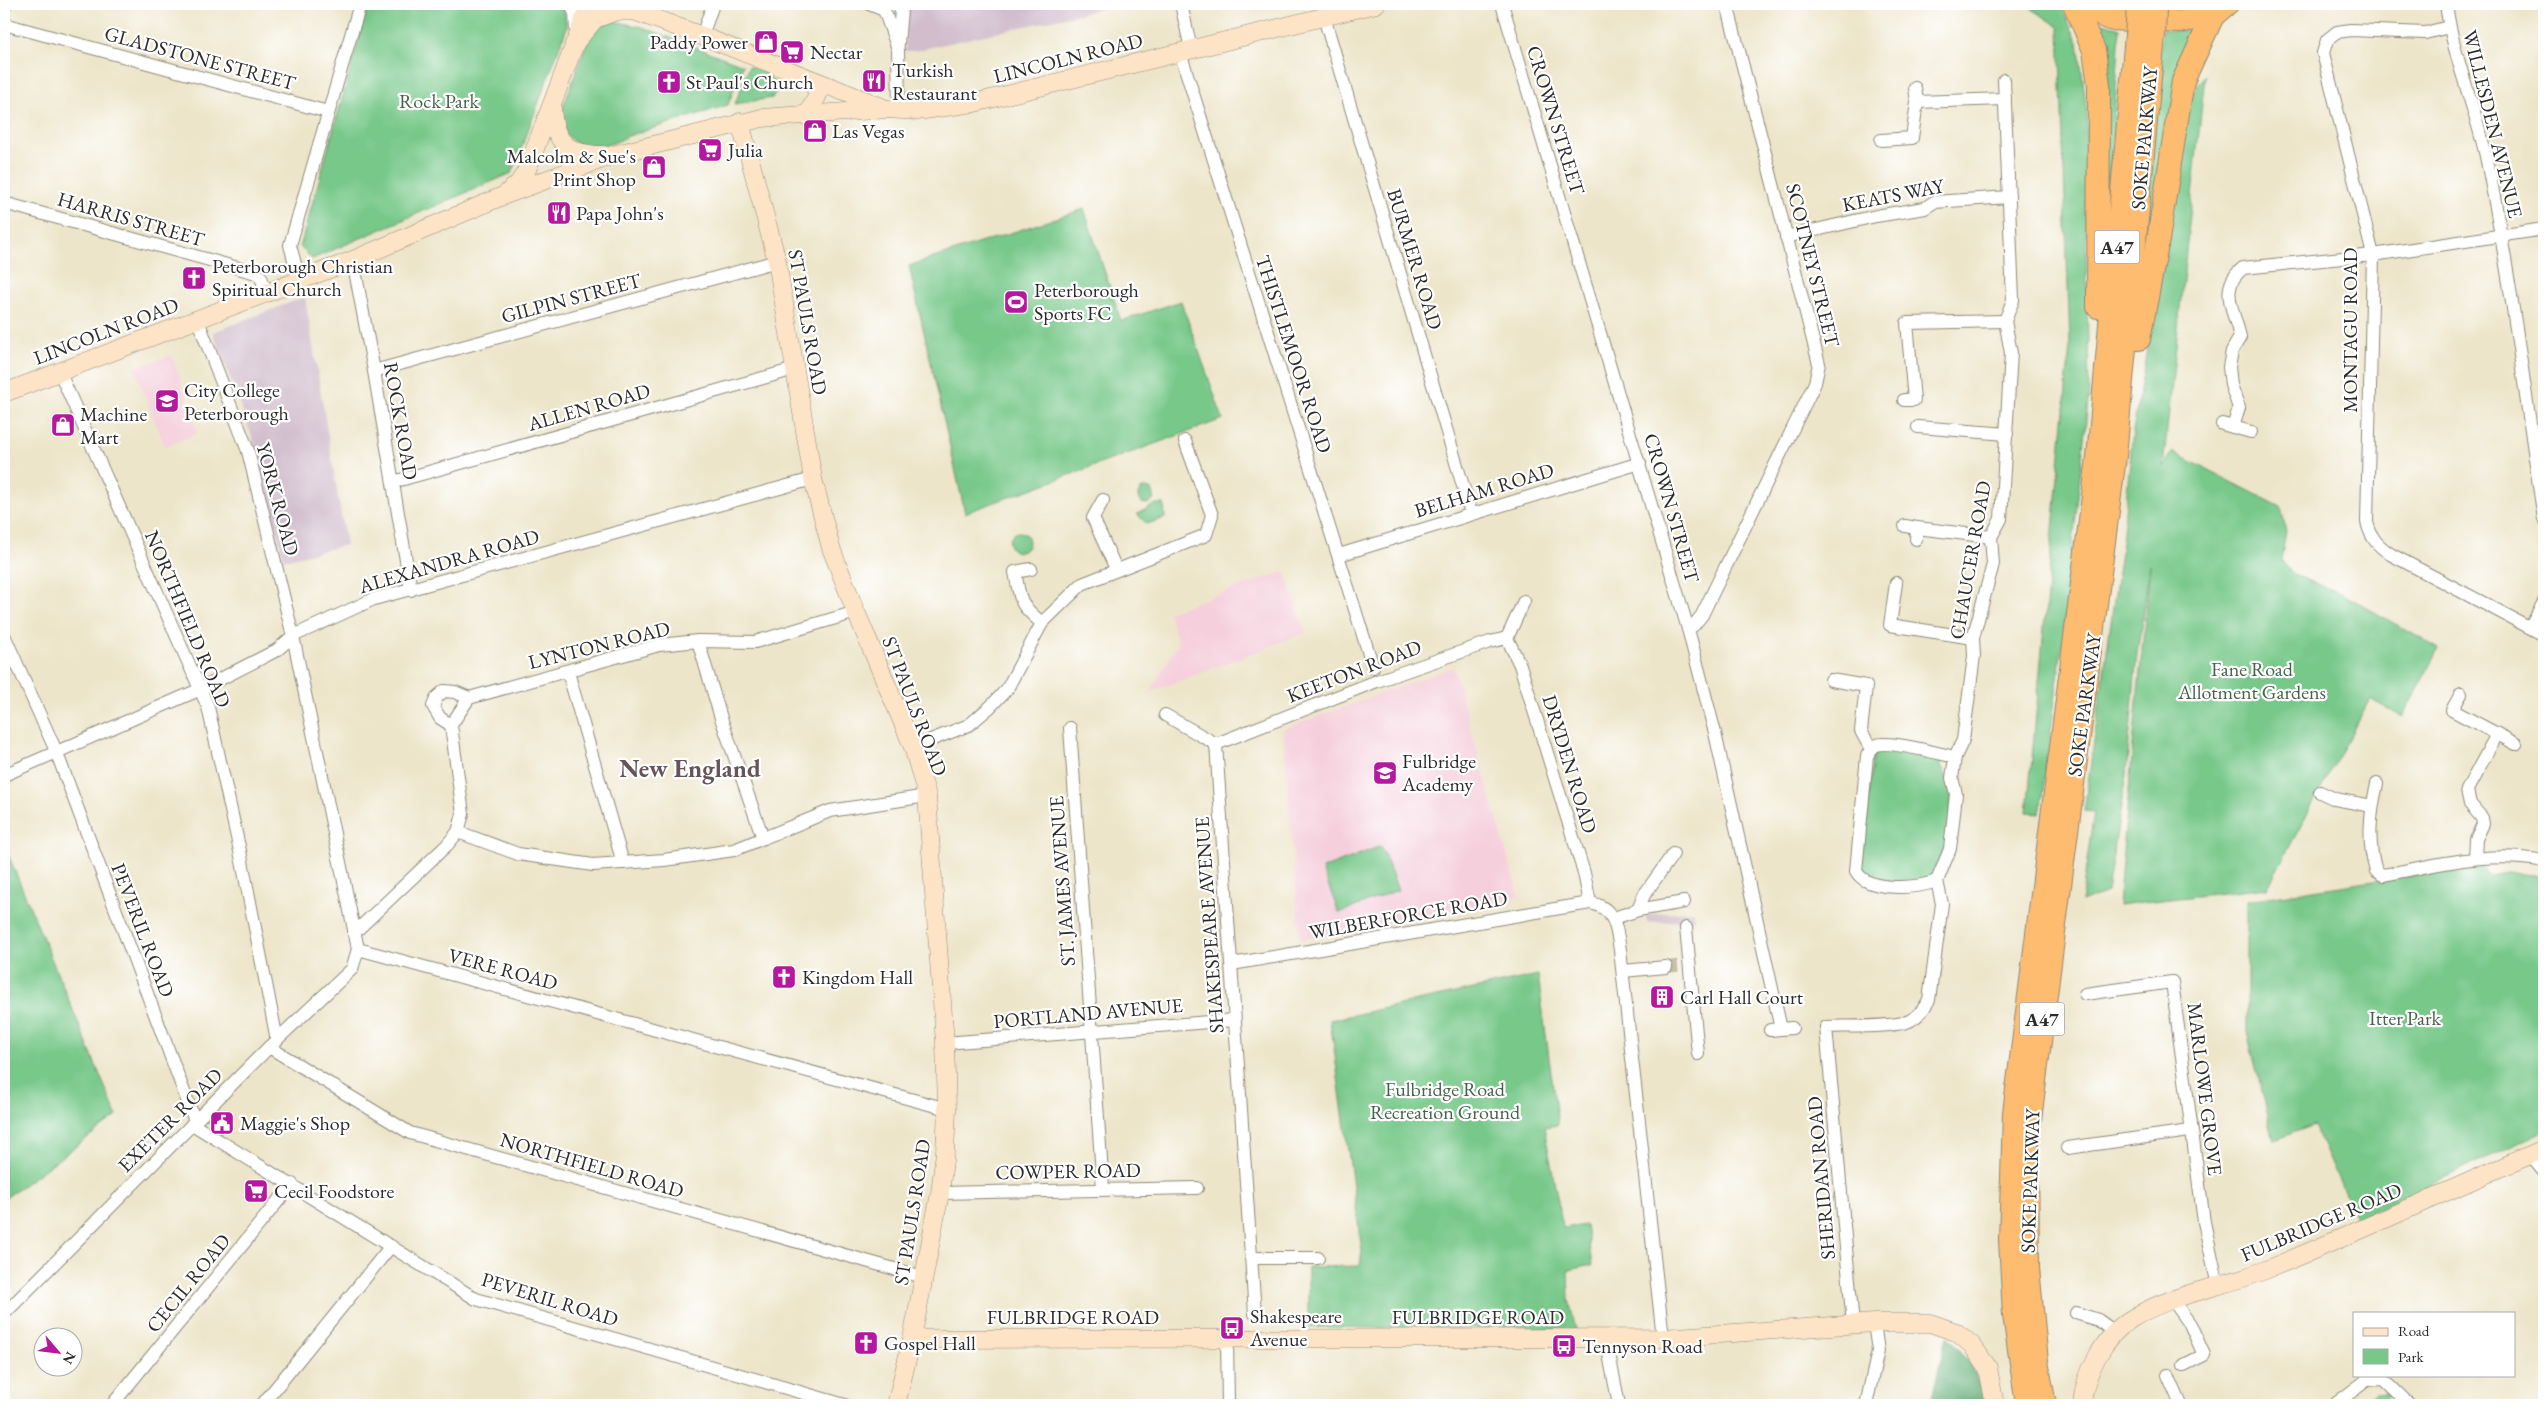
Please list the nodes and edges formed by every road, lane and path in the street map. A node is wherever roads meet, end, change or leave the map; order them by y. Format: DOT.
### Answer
graph roads {
  1 [pos="5,4"];
  2 [pos="360,4"];
  3 [pos="570,4"];
  4 [pos="590,4"];
  5 [pos="713,4"];
  6 [pos="869,4"];
  7 [pos="1181,4"];
  8 [pos="1376,4"];
  9 [pos="1502,4"];
  10 [pos="1727,4"];
  11 [pos="2075,4"];
  12 [pos="2446,4"];
  13 [pos="2147,6"];
  14 [pos="613,7"];
  15 [pos="4,8"];
  16 [pos="901,10"];
  17 [pos="2220,10"];
  18 [pos="1324,17"];
  19 [pos="4,24"];
  20 [pos="2449,26"];
  21 [pos="702,36"];
  22 [pos="574,44"];
  23 [pos="898,49"];
  24 [pos="1186,50"];
  25 [pos="812,80"];
  26 [pos="2004,80"];
  27 [pos="1916,88"];
  28 [pos="2005,99"];
  29 [pos="1917,102"];
  30 [pos="552,103"];
  31 [pos="894,110"];
  32 [pos="328,112"];
  33 [pos="807,115"];
  34 [pos="740,122"];
  35 [pos="1881,140"];
  36 [pos="613,154"];
  37 [pos="505,195"];
  38 [pos="2009,197"];
  39 [pos="4,203"];
  40 [pos="2544,229"];
  41 [pos="2501,235"];
  42 [pos="1786,237"];
  43 [pos="2373,255"];
  44 [pos="353,260"];
  45 [pos="777,261"];
  46 [pos="299,279"];
  47 [pos="266,292"];
  48 [pos="197,318"];
  49 [pos="2005,321"];
  50 [pos="795,369"];
  51 [pos="59,371"];
  52 [pos="374,371"];
  53 [pos="4,393"];
  54 [pos="1904,400"];
  55 [pos="1927,424"];
  56 [pos="2251,432"];
  57 [pos="2007,434"];
  58 [pos="1185,441"];
  59 [pos="2107,457"];
  60 [pos="1640,463"];
  61 [pos="813,479"];
  62 [pos="392,482"];
  63 [pos="1103,500"];
  64 [pos="1471,513"];
  65 [pos="2544,519"];
  66 [pos="1913,531"];
  67 [pos="1991,537"];
  68 [pos="1339,555"];
  69 [pos="1031,569"];
  70 [pos="1116,569"];
  71 [pos="1896,583"];
  72 [pos="411,590"];
  73 [pos="1524,601"];
  74 [pos="2544,602"];
  75 [pos="856,612"];
  76 [pos="1042,623"];
  77 [pos="2530,627"];
  78 [pos="1688,629"];
  79 [pos="4,635"];
  80 [pos="2544,635"];
  81 [pos="293,636"];
  82 [pos="1508,638"];
  83 [pos="1973,638"];
  84 [pos="698,641"];
  85 [pos="1373,667"];
  86 [pos="568,672"];
  87 [pos="1831,680"];
  88 [pos="202,689"];
  89 [pos="2461,694"];
  90 [pos="469,698"];
  91 [pos="1165,715"];
  92 [pos="451,725"];
  93 [pos="1070,728"];
  94 [pos="2497,734"];
  95 [pos="1216,744"];
  96 [pos="2516,744"];
  97 [pos="913,747"];
  98 [pos="1871,749"];
  99 [pos="56,751"];
  100 [pos="1955,757"];
  101 [pos="4,775"];
  102 [pos="2376,784"];
  103 [pos="2320,792"];
  104 [pos="927,796"];
  105 [pos="2372,806"];
  106 [pos="458,832"];
  107 [pos="763,838"];
  108 [pos="1673,854"];
  109 [pos="2475,858"];
  110 [pos="2544,861"];
  111 [pos="623,863"];
  112 [pos="1937,881"];
  113 [pos="1684,902"];
  114 [pos="1590,903"];
  115 [pos="1638,910"];
  116 [pos="1614,918"];
  117 [pos="1686,928"];
  118 [pos="354,933"];
  119 [pos="358,949"];
  120 [pos="1232,964"];
  121 [pos="1666,967"];
  122 [pos="1623,971"];
  123 [pos="2085,994"];
  124 [pos="1234,1020"];
  125 [pos="1781,1029"];
  126 [pos="1092,1032"];
  127 [pos="945,1043"];
  128 [pos="273,1044"];
  129 [pos="1698,1054"];
  130 [pos="947,1109"];
  131 [pos="194,1123"];
  132 [pos="2190,1131"];
  133 [pos="2067,1148"];
  134 [pos="2537,1152"];
  135 [pos="2544,1172"];
  136 [pos="292,1184"];
  137 [pos="1103,1188"];
  138 [pos="1197,1188"];
  139 [pos="940,1193"];
  140 [pos="391,1246"];
  141 [pos="1252,1258"];
  142 [pos="1318,1258"];
  143 [pos="923,1277"];
  144 [pos="2218,1286"];
  145 [pos="2172,1299"];
  146 [pos="4,1314"];
  147 [pos="1255,1314"];
  148 [pos="2076,1314"];
  149 [pos="1874,1323"];
  150 [pos="1853,1325"];
  151 [pos="2116,1333"];
  152 [pos="1227,1338"];
  153 [pos="1663,1338"];
  154 [pos="912,1339"];
  155 [pos="1606,1339"];
  156 [pos="2184,1365"];
  157 [pos="2020,1366"];
  158 [pos="2168,1375"];
  159 [pos="112,1405"];
  160 [pos="262,1405"];
  161 [pos="845,1405"];
  162 [pos="896,1405"];
  163 [pos="1228,1405"];
  164 [pos="1619,1405"];
  165 [pos="1866,1405"];
  166 [pos="1995,1405"];
  167 [pos="2023,1405"];
  168 [pos="2027,1405"];
  169 [pos="2045,1405"];
  170 [pos="2082,1405"];
  171 [pos="2181,1405"];
  172 [pos="2334,1405"];
  173 [pos="2410,1405"];
  1 -- 15 [label="street"];
  2 -- 32 [label="street"];
  3 -- 22 [label="street"];
  4 -- 22 [label="street"];
  5 -- 21 [label="street"];
  6 -- 23 [label="street"];
  7 -- 24 [label="street, THISTLEMOOR ROAD"];
  8 -- 18 [label="street, LINCOLN ROAD"];
  9 -- 60 [label="street, CROWN STREET"];
  10 -- 42 [label="street, SCOTNEY STREET"];
  11 -- 17 [label="highway"];
  11 -- 59 [label="highway, A47"];
  12 -- 20 [label="street, WILLESDEN AVENUE"];
  13 -- 59 [label="highway, SOKE PARKWAY / A47, bridge"];
  14 -- 21 [label="street"];
  14 -- 22 [label="street"];
  16 -- 23 [label="street"];
  17 -- 59 [label="highway, A47"];
  18 -- 24 [label="street, LINCOLN ROAD"];
  18 -- 64 [label="street, BURMER ROAD"];
  19 -- 32 [label="street, GLADSTONE STREET"];
  20 -- 41 [label="street, WILLESDEN AVENUE"];
  20 -- 43 [label="street, MONTAGU ROAD"];
  21 -- 25 [label="street"];
  22 -- 30 [label="street"];
  23 -- 31 [label="street"];
  24 -- 31 [label="street, LINCOLN ROAD"];
  24 -- 68 [label="street, THISTLEMOOR ROAD"];
  25 -- 31 [label="street"];
  25 -- 33 [label="street"];
  26 -- 28 [label="street, CHAUCER ROAD"];
  27 -- 29 [label="street"];
  28 -- 29 [label="street"];
  28 -- 38 [label="street, CHAUCER ROAD"];
  29 -- 35 [label="street"];
  30 -- 36 [label="street"];
  30 -- 37 [label="street"];
  31 -- 33 [label="street, LINCOLN ROAD"];
  32 -- 46 [label="street"];
  33 -- 34 [label="street, LINCOLN ROAD"];
  34 -- 36 [label="street, LINCOLN ROAD"];
  34 -- 45 [label="street, ST PAULS ROAD"];
  36 -- 37 [label="street, LINCOLN ROAD"];
  37 -- 44 [label="street, LINCOLN ROAD"];
  38 -- 42 [label="street, KEATS WAY"];
  38 -- 49 [label="street, CHAUCER ROAD"];
  39 -- 47 [label="street, HARRIS STREET"];
  40 -- 41 [label="street"];
  41 -- 43 [label="street"];
  41 -- 65 [label="street, WILLESDEN AVENUE"];
  42 -- 78 [label="street, SCOTNEY STREET"];
  43 -- 56 [label="street"];
  43 -- 77 [label="street, MONTAGU ROAD"];
  44 -- 46 [label="street, LINCOLN ROAD"];
  44 -- 52 [label="street, ROCK ROAD"];
  45 -- 50 [label="street, ST PAULS ROAD"];
  45 -- 52 [label="street, GILPIN STREET"];
  46 -- 47 [label="street, LINCOLN ROAD"];
  47 -- 48 [label="street, LINCOLN ROAD"];
  48 -- 51 [label="street, LINCOLN ROAD"];
  48 -- 81 [label="street, YORK ROAD"];
  49 -- 54 [label="street"];
  49 -- 57 [label="street, CHAUCER ROAD"];
  50 -- 61 [label="street, ST PAULS ROAD"];
  50 -- 62 [label="street, ALLEN ROAD"];
  51 -- 53 [label="street, LINCOLN ROAD"];
  51 -- 88 [label="street, NORTHFIELD ROAD"];
  52 -- 62 [label="street, ROCK ROAD"];
  55 -- 57 [label="street"];
  57 -- 67 [label="street, CHAUCER ROAD"];
  58 -- 70 [label="street"];
  59 -- 157 [label="highway, SOKE PARKWAY / A47"];
  59 -- 169 [label="highway, SOKE PARKWAY / A47"];
  60 -- 64 [label="street, BELHAM ROAD"];
  60 -- 78 [label="street, CROWN STREET"];
  61 -- 72 [label="street, ALEXANDRA ROAD"];
  61 -- 75 [label="street, ST PAULS ROAD"];
  62 -- 72 [label="street, ROCK ROAD"];
  63 -- 70 [label="street"];
  64 -- 68 [label="street, BELHAM ROAD"];
  66 -- 67 [label="street"];
  67 -- 83 [label="street, CHAUCER ROAD"];
  68 -- 85 [label="street, THISTLEMOOR ROAD"];
  69 -- 76 [label="street"];
  70 -- 76 [label="street"];
  71 -- 83 [label="street"];
  72 -- 81 [label="street, ALEXANDRA ROAD"];
  73 -- 82 [label="street"];
  74 -- 77 [label="street"];
  75 -- 84 [label="street, LYNTON ROAD"];
  75 -- 97 [label="street, ST PAULS ROAD"];
  76 -- 97 [label="street"];
  77 -- 80 [label="street, MONTAGU ROAD"];
  78 -- 125 [label="street, CROWN STREET"];
  79 -- 99 [label="street, PEVERIL ROAD"];
  81 -- 88 [label="street, ALEXANDRA ROAD"];
  81 -- 118 [label="street"];
  82 -- 95 [label="street, KEETON ROAD"];
  82 -- 114 [label="street, DRYDEN ROAD"];
  83 -- 100 [label="street, CHAUCER ROAD"];
  84 -- 86 [label="street, LYNTON ROAD"];
  84 -- 107 [label="street"];
  86 -- 90 [label="street, LYNTON ROAD"];
  86 -- 111 [label="street"];
  87 -- 98 [label="street"];
  88 -- 99 [label="street, ALEXANDRA ROAD"];
  88 -- 128 [label="street, NORTHFIELD ROAD"];
  89 -- 94 [label="street"];
  90 -- 92 [label="street"];
  90 -- 92 [label="street"];
  91 -- 95 [label="street"];
  92 -- 106 [label="street"];
  93 -- 126 [label="street, ST. JAMES AVENUE"];
  94 -- 96 [label="street"];
  94 -- 109 [label="street"];
  95 -- 120 [label="street, SHAKESPEARE AVENUE"];
  97 -- 104 [label="street, ST PAULS ROAD"];
  98 -- 100 [label="street"];
  98 -- 112 [label="street"];
  99 -- 101 [label="street, ALEXANDRA ROAD"];
  99 -- 131 [label="street, PEVERIL ROAD"];
  100 -- 112 [label="street, CHAUCER ROAD"];
  102 -- 105 [label="street"];
  103 -- 105 [label="street"];
  104 -- 107 [label="street"];
  104 -- 127 [label="street, ST PAULS ROAD"];
  105 -- 109 [label="street"];
  106 -- 111 [label="street"];
  106 -- 118 [label="street"];
  107 -- 111 [label="street"];
  108 -- 115 [label="street"];
  109 -- 110 [label="street"];
  112 -- 150 [label="street, SHERIDAN ROAD"];
  113 -- 115 [label="street"];
  114 -- 116 [label="street"];
  114 -- 120 [label="street, WILBERFORCE ROAD"];
  115 -- 116 [label="street"];
  116 -- 122 [label="street"];
  117 -- 129 [label="street"];
  118 -- 119 [label="street"];
  119 -- 128 [label="street, EXETER ROAD"];
  119 -- 130 [label="street, VERE ROAD"];
  120 -- 124 [label="street, SHAKESPEARE AVENUE"];
  121 -- 122 [label="street"];
  122 -- 153 [label="street"];
  123 -- 132 [label="street, MARLOWE GROVE"];
  124 -- 126 [label="street, PORTLAND AVENUE"];
  124 -- 141 [label="street, SHAKESPEARE AVENUE"];
  126 -- 127 [label="street, PORTLAND AVENUE"];
  126 -- 137 [label="street, ST. JAMES AVENUE"];
  127 -- 130 [label="street, ST PAULS ROAD"];
  128 -- 131 [label="street, EXETER ROAD"];
  128 -- 143 [label="street, NORTHFIELD ROAD"];
  130 -- 139 [label="street, ST PAULS ROAD"];
  131 -- 136 [label="street, PEVERIL ROAD"];
  131 -- 146 [label="street, EXETER ROAD"];
  132 -- 133 [label="street"];
  132 -- 144 [label="street, MARLOWE GROVE"];
  134 -- 135 [label="street"];
  134 -- 144 [label="street, FULBRIDGE ROAD"];
  136 -- 140 [label="street, PEVERIL ROAD"];
  136 -- 159 [label="street, CECIL ROAD"];
  137 -- 138 [label="street, COWPER ROAD"];
  137 -- 139 [label="street, COWPER ROAD"];
  139 -- 143 [label="street, ST PAULS ROAD"];
  140 -- 160 [label="street"];
  140 -- 161 [label="street, PEVERIL ROAD"];
  141 -- 142 [label="street"];
  141 -- 147 [label="street, SHAKESPEARE AVENUE"];
  143 -- 154 [label="street, ST PAULS ROAD"];
  144 -- 145 [label="street, FULBRIDGE ROAD"];
  145 -- 151 [label="street, FULBRIDGE ROAD"];
  145 -- 156 [label="street"];
  148 -- 151 [label="street"];
  149 -- 150 [label="street, FULBRIDGE ROAD"];
  149 -- 165 [label="street"];
  149 -- 166 [label="street, FULBRIDGE ROAD"];
  150 -- 153 [label="street, FULBRIDGE ROAD"];
  151 -- 170 [label="street, FULBRIDGE ROAD"];
  152 -- 154 [label="street, FULBRIDGE ROAD"];
  152 -- 155 [label="street, FULBRIDGE ROAD"];
  152 -- 163 [label="street"];
  153 -- 155 [label="street, FULBRIDGE ROAD"];
  154 -- 162 [label="street, ST PAULS ROAD"];
  155 -- 164 [label="street"];
  157 -- 167 [label="highway, A47"];
  157 -- 168 [label="highway, SOKE PARKWAY / A47"];
  158 -- 171 [label="street"];
  172 -- 173 [label="street"];
}
